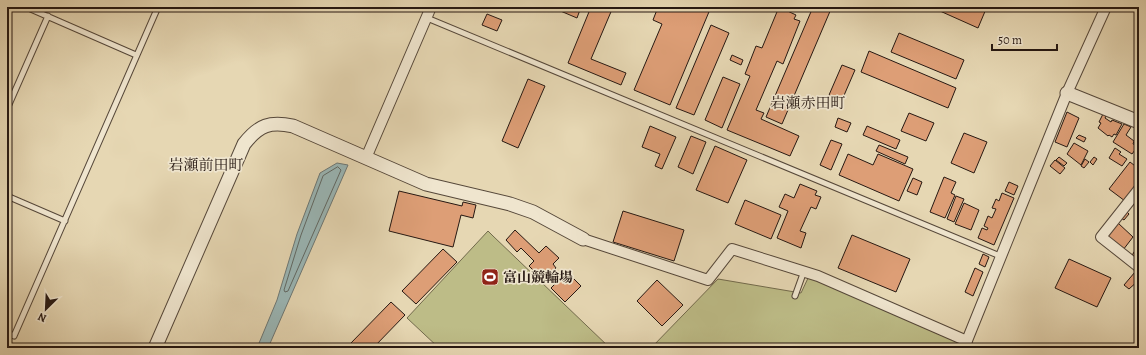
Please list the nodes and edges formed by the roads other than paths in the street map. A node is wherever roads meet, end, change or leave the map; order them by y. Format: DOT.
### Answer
graph roads {
  1 [pos="26,7"];
  2 [pos="158,7"];
  3 [pos="431,7"];
  4 [pos="1106,7"];
  5 [pos="48,16"];
  6 [pos="427,18"];
  7 [pos="136,55"];
  8 [pos="1068,93"];
  9 [pos="7,109"];
  10 [pos="1139,122"];
  11 [pos="366,158"];
  12 [pos="1139,189"];
  13 [pos="7,196"];
  14 [pos="65,221"];
  15 [pos="583,239"];
  16 [pos="1000,256"];
  17 [pos="1139,267"];
  18 [pos="804,271"];
  19 [pos="795,296"];
  20 [pos="7,333"];
  21 [pos="966,345"];
  22 [pos="155,348"];
  1 -- 5 [label="lane"];
  2 -- 7 [label="lane"];
  3 -- 6 [label="street"];
  4 -- 8 [label="street"];
  5 -- 7 [label="lane"];
  5 -- 9 [label="lane"];
  6 -- 11 [label="street"];
  6 -- 16 [label="lane"];
  7 -- 14 [label="lane"];
  8 -- 10 [label="street"];
  8 -- 16 [label="street"];
  11 -- 15 [label="street"];
  11 -- 22 [label="street"];
  12 -- 17 [label="street"];
  13 -- 14 [label="lane"];
  14 -- 20 [label="lane"];
  15 -- 18 [label="street"];
  16 -- 21 [label="street"];
  18 -- 19 [label="lane"];
  18 -- 21 [label="street"];
}
